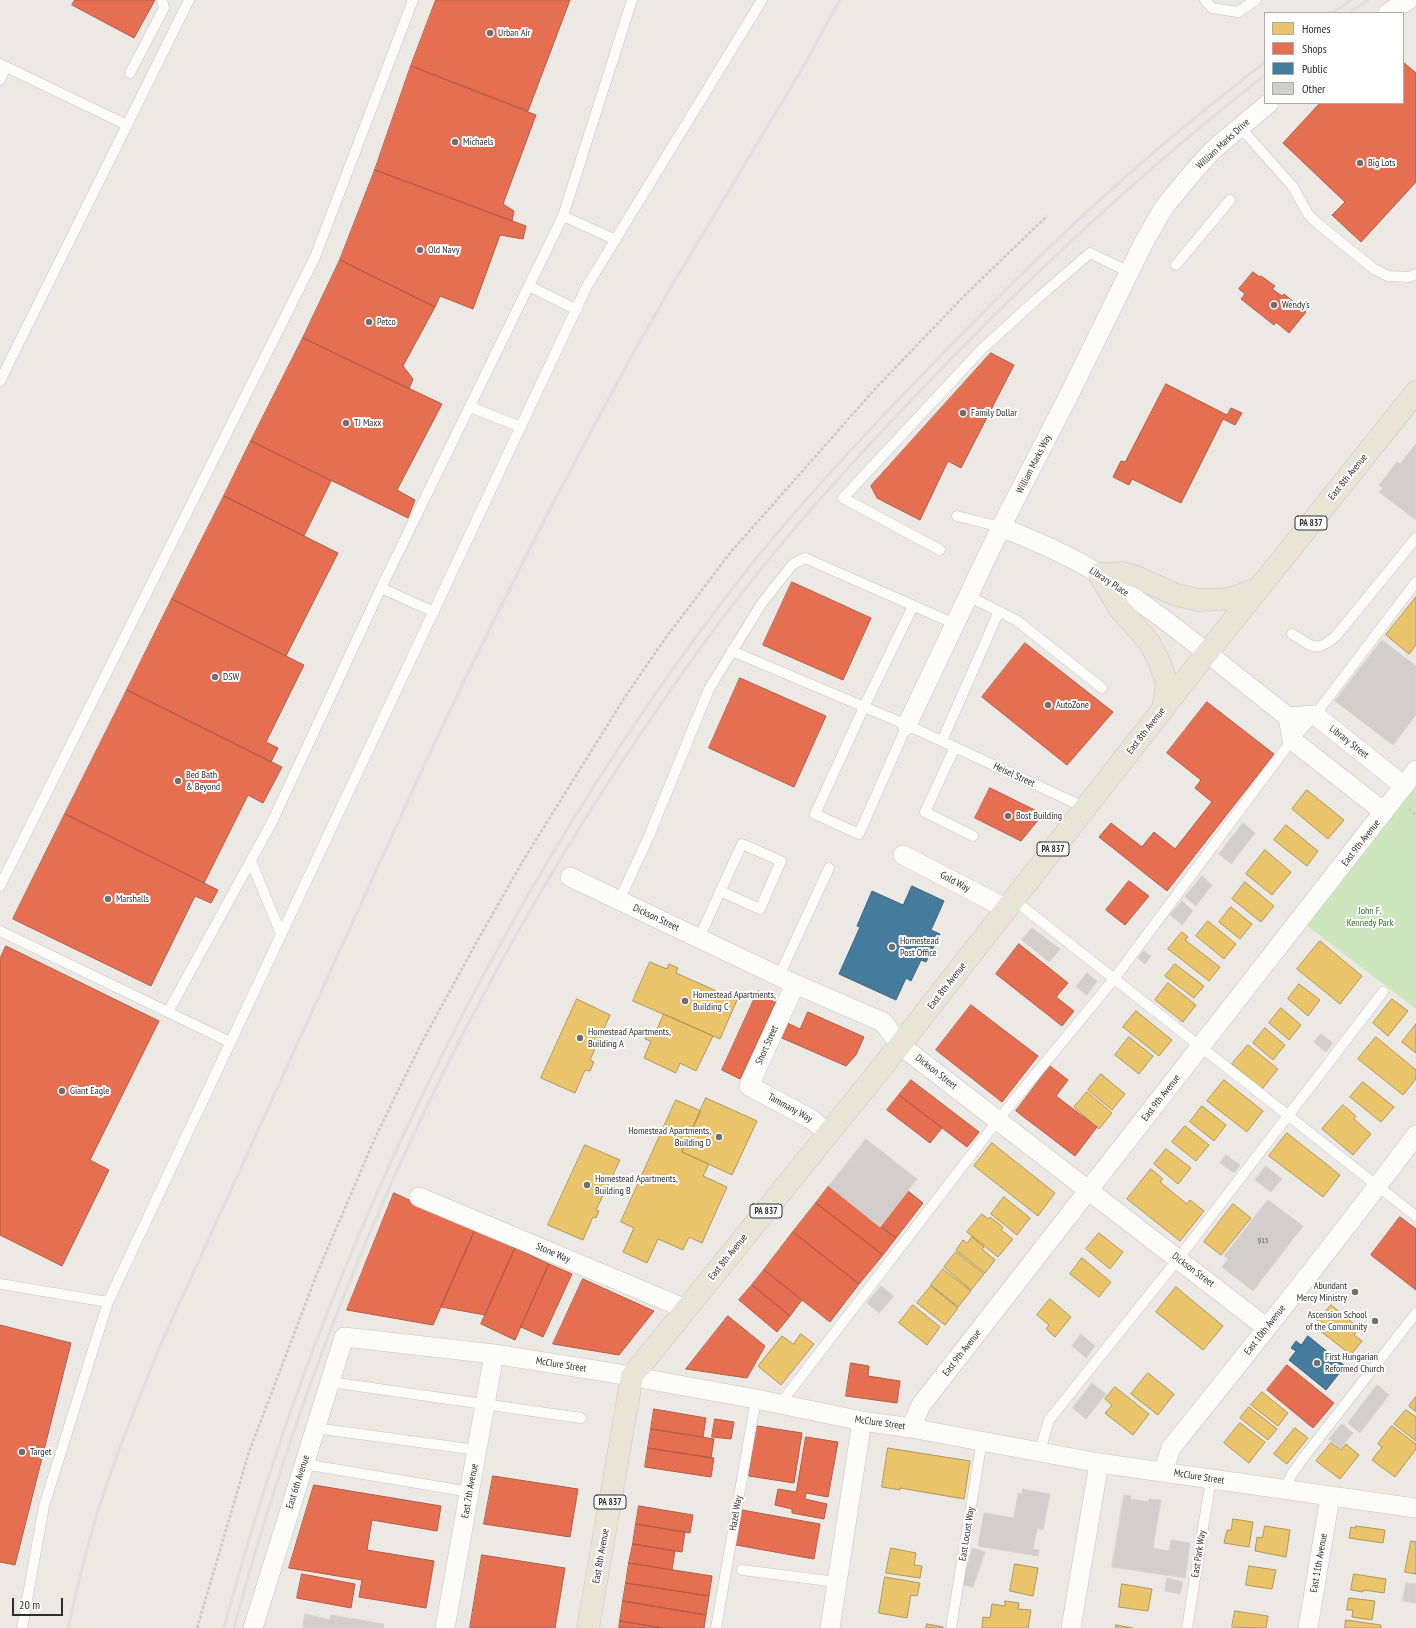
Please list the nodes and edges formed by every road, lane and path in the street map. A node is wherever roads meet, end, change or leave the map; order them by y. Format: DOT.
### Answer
graph roads {
  1 [pos="162,0"];
  2 [pos="189,0"];
  3 [pos="414,0"];
  4 [pos="632,0"];
  5 [pos="762,0"];
  6 [pos="1205,0"];
  7 [pos="1256,0"];
  8 [pos="1408,0"];
  9 [pos="1390,12"];
  10 [pos="3,65"];
  11 [pos="130,73"];
  12 [pos="0,80"];
  13 [pos="1267,104"];
  14 [pos="127,124"];
  15 [pos="1240,127"];
  16 [pos="1230,200"];
  17 [pos="1165,206"];
  18 [pos="563,216"];
  19 [pos="616,240"];
  20 [pos="1176,265"];
  21 [pos="1129,272"];
  22 [pos="1416,274"];
  23 [pos="529,286"];
  24 [pos="576,310"];
  25 [pos="0,381"];
  26 [pos="1416,392"];
  27 [pos="470,407"];
  28 [pos="521,428"];
  29 [pos="958,516"];
  30 [pos="1001,527"];
  31 [pos="1416,538"];
  32 [pos="940,550"];
  33 [pos="1099,574"];
  34 [pos="1416,582"];
  35 [pos="382,588"];
  36 [pos="1259,588"];
  37 [pos="968,596"];
  38 [pos="913,606"];
  39 [pos="999,611"];
  40 [pos="434,612"];
  41 [pos="955,624"];
  42 [pos="1292,634"];
  43 [pos="732,652"];
  44 [pos="1206,654"];
  45 [pos="1102,688"];
  46 [pos="864,707"];
  47 [pos="1163,709"];
  48 [pos="1315,715"];
  49 [pos="1288,717"];
  50 [pos="907,724"];
  51 [pos="1292,740"];
  52 [pos="942,741"];
  53 [pos="955,747"];
  54 [pos="1416,770"];
  55 [pos="1404,786"];
  56 [pos="1086,808"];
  57 [pos="1410,810"];
  58 [pos="1384,812"];
  59 [pos="1416,815"];
  60 [pos="973,836"];
  61 [pos="903,855"];
  62 [pos="251,861"];
  63 [pos="829,868"];
  64 [pos="570,878"];
  65 [pos="0,886"];
  66 [pos="720,891"];
  67 [pos="619,900"];
  68 [pos="1010,905"];
  69 [pos="0,931"];
  70 [pos="281,934"];
  71 [pos="699,938"];
  72 [pos="1114,979"];
  73 [pos="787,980"];
  74 [pos="1383,992"];
  75 [pos="168,1012"];
  76 [pos="230,1042"];
  77 [pos="900,1045"];
  78 [pos="1201,1048"];
  79 [pos="749,1086"];
  80 [pos="1288,1116"];
  81 [pos="998,1120"];
  82 [pos="829,1134"];
  83 [pos="1416,1135"];
  84 [pos="1378,1186"];
  85 [pos="1088,1191"];
  86 [pos="419,1197"];
  87 [pos="1416,1216"];
  88 [pos="1178,1259"];
  89 [pos="0,1284"];
  90 [pos="108,1302"];
  91 [pos="686,1310"];
  92 [pos="1416,1313"];
  93 [pos="1267,1328"];
  94 [pos="344,1337"];
  95 [pos="494,1354"];
  96 [pos="632,1376"];
  97 [pos="330,1382"];
  98 [pos="756,1399"];
  99 [pos="780,1404"];
  100 [pos="485,1405"];
  101 [pos="581,1418"];
  102 [pos="862,1421"];
  103 [pos="316,1428"];
  104 [pos="911,1428"];
  105 [pos="982,1440"];
  106 [pos="477,1450"];
  107 [pos="1040,1452"];
  108 [pos="1098,1463"];
  109 [pos="304,1464"];
  110 [pos="1163,1471"];
  111 [pos="1211,1479"];
  112 [pos="1284,1490"];
  113 [pos="470,1492"];
  114 [pos="1330,1497"];
  115 [pos="1416,1508"];
  116 [pos="742,1570"];
  117 [pos="837,1582"];
  118 [pos="22,1628"];
  119 [pos="253,1628"];
  120 [pos="445,1628"];
  121 [pos="588,1628"];
  122 [pos="716,1628"];
  123 [pos="830,1628"];
  124 [pos="951,1628"];
  125 [pos="1071,1628"];
  126 [pos="1187,1628"];
  127 [pos="1308,1628"];
  1 -- 11 [label="lane"];
  2 -- 14 [label="lane"];
  3 -- 65 [label="lane"];
  4 -- 18 [label="lane"];
  5 -- 19 [label="lane"];
  6 -- 7 [label="lane"];
  8 -- 9 [label="street"];
  10 -- 12 [label="lane"];
  10 -- 14 [label="lane"];
  13 -- 15 [label="street, William Marks Drive"];
  14 -- 25 [label="lane"];
  15 -- 17 [label="street, William Marks Drive"];
  15 -- 22 [label="lane"];
  16 -- 20 [label="lane"];
  17 -- 21 [label="street, William Marks Way"];
  18 -- 19 [label="lane"];
  18 -- 23 [label="lane"];
  19 -- 24 [label="lane"];
  21 -- 30 [label="street, William Marks Way"];
  21 -- 32 [label="lane"];
  23 -- 24 [label="lane"];
  23 -- 27 [label="lane"];
  24 -- 28 [label="lane"];
  26 -- 36 [label="main road, East 8th Avenue / PA 837"];
  27 -- 28 [label="lane"];
  27 -- 35 [label="lane"];
  28 -- 40 [label="lane"];
  29 -- 30 [label="lane"];
  30 -- 33 [label="street, Library Place"];
  30 -- 37 [label="street, William Marks Way"];
  31 -- 42 [label="lane"];
  33 -- 36 [label="main road"];
  33 -- 44 [label="street, Library Place"];
  33 -- 47 [label="main road"];
  34 -- 48 [label="lane"];
  35 -- 40 [label="lane"];
  35 -- 62 [label="lane"];
  36 -- 44 [label="main road, East 8th Avenue / PA 837"];
  37 -- 39 [label="lane"];
  37 -- 41 [label="street, William Marks Way"];
  38 -- 41 [label="lane"];
  38 -- 43 [label="lane"];
  38 -- 46 [label="lane"];
  39 -- 45 [label="lane"];
  39 -- 52 [label="lane"];
  40 -- 70 [label="lane"];
  41 -- 50 [label="street, William Marks Way"];
  43 -- 46 [label="lane, Heisel Street"];
  43 -- 67 [label="lane"];
  44 -- 47 [label="main road, East 8th Avenue / PA 837"];
  44 -- 49 [label="street"];
  46 -- 50 [label="lane, Heisel Street"];
  46 -- 50 [label="lane"];
  47 -- 56 [label="main road, East 8th Avenue / PA 837"];
  48 -- 49 [label="street"];
  48 -- 51 [label="lane"];
  48 -- 55 [label="street, Library Street"];
  49 -- 51 [label="street"];
  50 -- 52 [label="lane, Heisel Street"];
  51 -- 58 [label="street"];
  51 -- 72 [label="lane"];
  52 -- 53 [label="lane, Heisel Street"];
  53 -- 56 [label="lane, Heisel Street"];
  53 -- 60 [label="lane"];
  54 -- 55 [label="street, East 9th Avenue"];
  55 -- 58 [label="street, East 9th Avenue"];
  56 -- 68 [label="main road, East 8th Avenue / PA 837"];
  57 -- 59 [label="path"];
  58 -- 78 [label="street, East 9th Avenue"];
  61 -- 68 [label="street, Gold Way"];
  62 -- 70 [label="lane"];
  62 -- 75 [label="lane"];
  63 -- 73 [label="lane"];
  64 -- 67 [label="street, Dickson Street"];
  66 -- 66 [label="lane"];
  66 -- 71 [label="lane"];
  67 -- 71 [label="street, Dickson Street"];
  68 -- 72 [label="lane"];
  68 -- 77 [label="main road, East 8th Avenue / PA 837"];
  69 -- 75 [label="lane"];
  70 -- 76 [label="lane"];
  71 -- 73 [label="street, Dickson Street"];
  72 -- 78 [label="lane"];
  72 -- 81 [label="lane"];
  73 -- 77 [label="street, Dickson Street"];
  73 -- 79 [label="street, Short Street"];
  74 -- 80 [label="lane"];
  75 -- 76 [label="lane"];
  76 -- 90 [label="lane"];
  77 -- 81 [label="street, Dickson Street"];
  77 -- 82 [label="main road, East 8th Avenue / PA 837"];
  78 -- 80 [label="lane"];
  78 -- 85 [label="street, East 9th Avenue"];
  79 -- 82 [label="street, Tammany Way"];
  80 -- 84 [label="lane"];
  80 -- 88 [label="lane"];
  81 -- 85 [label="street, Dickson Street"];
  81 -- 99 [label="lane"];
  82 -- 91 [label="main road, East 8th Avenue / PA 837"];
  83 -- 84 [label="street, East 10th Avenue"];
  84 -- 87 [label="lane"];
  84 -- 93 [label="street, East 10th Avenue"];
  85 -- 88 [label="street, Dickson Street"];
  85 -- 104 [label="street, East 9th Avenue"];
  86 -- 91 [label="street, Stone Way"];
  88 -- 93 [label="street, Dickson Street"];
  88 -- 107 [label="lane"];
  89 -- 90 [label="lane"];
  90 -- 118 [label="lane"];
  91 -- 96 [label="main road, East 8th Avenue / PA 837"];
  92 -- 112 [label="lane"];
  93 -- 110 [label="street, East 10th Avenue"];
  94 -- 95 [label="street, McClure Street"];
  94 -- 97 [label="street, East 6th Avenue"];
  95 -- 96 [label="street, McClure Street"];
  95 -- 100 [label="street, East 7th Avenue"];
  96 -- 98 [label="street, McClure Street"];
  96 -- 121 [label="main road, East 8th Avenue / PA 837"];
  97 -- 100 [label="lane"];
  97 -- 103 [label="street, East 6th Avenue"];
  98 -- 99 [label="street, McClure Street"];
  98 -- 122 [label="lane, Hazel Way"];
  99 -- 102 [label="street, McClure Street"];
  100 -- 101 [label="lane"];
  100 -- 106 [label="street, East 7th Avenue"];
  102 -- 104 [label="street, McClure Street"];
  102 -- 117 [label="street"];
  103 -- 106 [label="lane"];
  103 -- 109 [label="street, East 6th Avenue"];
  104 -- 105 [label="street, McClure Street"];
  105 -- 107 [label="street, McClure Street"];
  105 -- 124 [label="lane, East Locust Way"];
  106 -- 113 [label="street, East 7th Avenue"];
  107 -- 108 [label="street, McClure Street"];
  108 -- 110 [label="street, McClure Street"];
  108 -- 125 [label="street"];
  109 -- 113 [label="lane"];
  109 -- 119 [label="street, East 6th Avenue"];
  110 -- 111 [label="street, McClure Street"];
  111 -- 112 [label="street, McClure Street"];
  111 -- 126 [label="lane, East Park Way"];
  112 -- 114 [label="street, McClure Street"];
  113 -- 120 [label="street, East 7th Avenue"];
  114 -- 115 [label="street, McClure Street"];
  114 -- 127 [label="street, East 11th Avenue"];
  116 -- 117 [label="lane"];
  117 -- 123 [label="street"];
}
